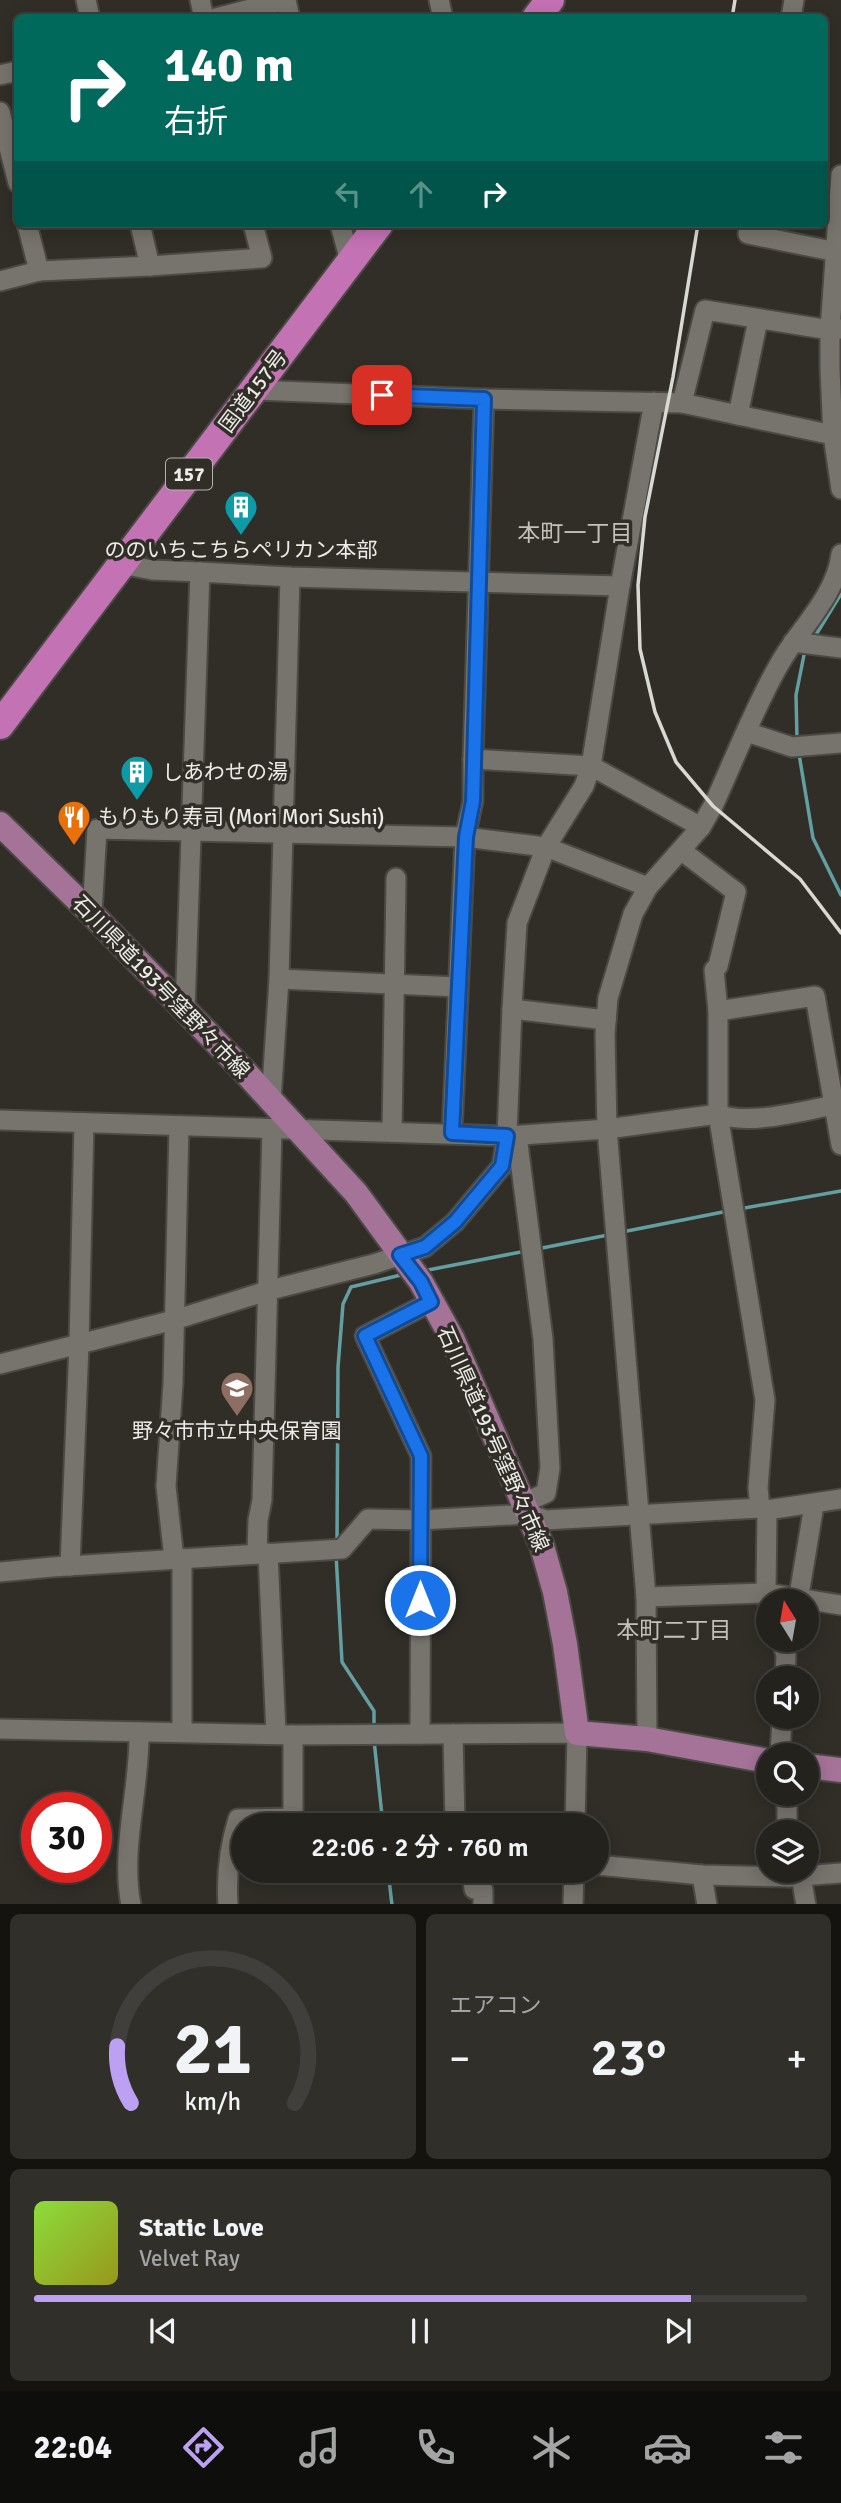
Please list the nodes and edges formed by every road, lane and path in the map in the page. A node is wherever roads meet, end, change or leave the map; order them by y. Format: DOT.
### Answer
graph roads {
  1 [pos="286,0"];
  2 [pos="550,0"];
  3 [pos="232,14"];
  4 [pos="539,14"];
  5 [pos="0,112"];
  6 [pos="841,175"];
  7 [pos="11,181"];
  8 [pos="28,228"];
  9 [pos="141,228"];
  10 [pos="254,228"];
  11 [pos="342,228"];
  12 [pos="376,228"];
  13 [pos="749,228"];
  14 [pos="837,253"];
  15 [pos="349,261"];
  16 [pos="150,266"];
  17 [pos="39,271"];
  18 [pos="0,281"];
  19 [pos="758,320"];
  20 [pos="836,330"];
  21 [pos="254,390"];
  22 [pos="484,399"];
  23 [pos="654,402"];
  24 [pos="682,403"];
  25 [pos="738,415"];
  26 [pos="833,435"];
  27 [pos="841,489"];
  28 [pos="840,563"];
  29 [pos="121,564"];
  30 [pos="200,572"];
  31 [pos="290,577"];
  32 [pos="478,581"];
  33 [pos="620,586"];
  34 [pos="796,642"];
  35 [pos="831,646"];
  36 [pos="0,725"];
  37 [pos="747,733"];
  38 [pos="841,743"];
  39 [pos="473,759"];
  40 [pos="591,766"];
  41 [pos="0,824"];
  42 [pos="701,827"];
  43 [pos="191,831"];
  44 [pos="282,834"];
  45 [pos="466,837"];
  46 [pos="546,847"];
  47 [pos="682,851"];
  48 [pos="396,878"];
  49 [pos="648,887"];
  50 [pos="92,914"];
  51 [pos="279,979"];
  52 [pos="394,985"];
  53 [pos="458,987"];
  54 [pos="512,1009"];
  55 [pos="185,1011"];
  56 [pos="718,1011"];
  57 [pos="606,1020"];
  58 [pos="271,1102"];
  59 [pos="837,1104"];
  60 [pos="718,1114"];
  61 [pos="0,1120"];
  62 [pos="84,1123"];
  63 [pos="179,1126"];
  64 [pos="284,1129"];
  65 [pos="607,1129"];
  66 [pos="392,1132"];
  67 [pos="452,1133"];
  68 [pos="507,1136"];
  69 [pos="841,1145"];
  70 [pos="409,1267"];
  71 [pos="270,1290"];
  72 [pos="431,1302"];
  73 [pos="174,1320"];
  74 [pos="79,1345"];
  75 [pos="0,1364"];
  76 [pos="841,1499"];
  77 [pos="814,1505"];
  78 [pos="527,1508"];
  79 [pos="763,1509"];
  80 [pos="640,1515"];
  81 [pos="420,1520"];
  82 [pos="263,1553"];
  83 [pos="178,1559"];
  84 [pos="70,1566"];
  85 [pos="0,1572"];
  86 [pos="767,1589"];
  87 [pos="800,1589"];
  88 [pos="646,1597"];
  89 [pos="756,1597"];
  90 [pos="819,1602"];
  91 [pos="841,1605"];
  92 [pos="0,1729"];
  93 [pos="139,1732"];
  94 [pos="182,1732"];
  95 [pos="577,1733"];
  96 [pos="420,1734"];
  97 [pos="453,1734"];
  98 [pos="284,1735"];
  99 [pos="647,1739"];
  100 [pos="756,1759"];
  101 [pos="819,1767"];
  102 [pos="841,1770"];
  103 [pos="455,1813"];
  104 [pos="575,1813"];
  105 [pos="609,1866"];
  106 [pos="841,1873"];
  107 [pos="819,1874"];
  108 [pos="702,1875"];
  109 [pos="756,1875"];
  110 [pos="473,1883"];
  111 [pos="573,1883"];
  112 [pos="796,1883"];
  113 [pos="131,1904"];
  114 [pos="228,1904"];
  115 [pos="483,1904"];
  116 [pos="573,1904"];
  117 [pos="707,1904"];
  118 [pos="806,1904"];
  1 -- 3 [label="street"];
  2 -- 4 [label="highway"];
  5 -- 7 [label="street"];
  6 -- 14 [label="street"];
  8 -- 17 [label="street"];
  9 -- 16 [label="street"];
  10 -- 16 [label="street"];
  11 -- 15 [label="street"];
  12 -- 15 [label="highway, 国道157号 / 157"];
  13 -- 14 [label="street"];
  14 -- 20 [label="street"];
  15 -- 21 [label="highway, 国道157号 / 157"];
  16 -- 17 [label="street"];
  17 -- 18 [label="street"];
  19 -- 20 [label="street"];
  19 -- 24 [label="street"];
  19 -- 25 [label="street"];
  20 -- 26 [label="street"];
  21 -- 22 [label="street"];
  21 -- 29 [label="highway, 国道157号 / 157"];
  22 -- 23 [label="street"];
  22 -- 32 [label="street"];
  23 -- 24 [label="street"];
  23 -- 33 [label="street"];
  24 -- 25 [label="street"];
  25 -- 26 [label="street"];
  26 -- 27 [label="street"];
  28 -- 34 [label="street"];
  29 -- 30 [label="street"];
  29 -- 36 [label="highway, 国道157号 / 157"];
  30 -- 31 [label="street"];
  30 -- 43 [label="street"];
  31 -- 32 [label="street"];
  31 -- 44 [label="street"];
  32 -- 33 [label="street"];
  32 -- 39 [label="street"];
  33 -- 40 [label="street"];
  34 -- 35 [label="street"];
  34 -- 37 [label="street"];
  37 -- 38 [label="street"];
  37 -- 42 [label="street"];
  39 -- 40 [label="street"];
  39 -- 45 [label="street"];
  40 -- 42 [label="street"];
  40 -- 46 [label="street"];
  41 -- 50 [label="main road, 石川県道193号窪野々市線"];
  42 -- 47 [label="street"];
  43 -- 44 [label="street"];
  43 -- 50 [label="street"];
  43 -- 55 [label="street"];
  44 -- 45 [label="street"];
  44 -- 51 [label="street"];
  45 -- 46 [label="street"];
  45 -- 53 [label="street"];
  46 -- 49 [label="street"];
  46 -- 54 [label="street"];
  47 -- 49 [label="street"];
  47 -- 56 [label="street"];
  48 -- 52 [label="street"];
  49 -- 57 [label="street"];
  50 -- 55 [label="main road, 石川県道193号窪野々市線"];
  51 -- 52 [label="street"];
  51 -- 58 [label="street"];
  52 -- 53 [label="street"];
  52 -- 66 [label="street"];
  53 -- 67 [label="street"];
  54 -- 57 [label="street"];
  54 -- 68 [label="street"];
  55 -- 58 [label="main road, 石川県道193号窪野々市線"];
  56 -- 59 [label="street"];
  56 -- 60 [label="street"];
  57 -- 65 [label="street"];
  58 -- 64 [label="main road, 石川県道193号窪野々市線"];
  59 -- 60 [label="street"];
  59 -- 69 [label="street"];
  60 -- 65 [label="street"];
  60 -- 79 [label="street"];
  61 -- 62 [label="street"];
  62 -- 63 [label="street"];
  62 -- 74 [label="street"];
  63 -- 64 [label="street"];
  63 -- 73 [label="street"];
  64 -- 66 [label="street"];
  64 -- 70 [label="main road, 石川県道193号窪野々市線"];
  64 -- 71 [label="street"];
  65 -- 68 [label="street"];
  65 -- 80 [label="street"];
  66 -- 67 [label="street"];
  67 -- 68 [label="street"];
  68 -- 70 [label="street"];
  68 -- 78 [label="street"];
  70 -- 71 [label="street"];
  70 -- 72 [label="main road, 石川県道193号窪野々市線"];
  71 -- 73 [label="street"];
  71 -- 82 [label="street"];
  72 -- 78 [label="main road, 石川県道193号窪野々市線"];
  72 -- 81 [label="street"];
  73 -- 74 [label="street"];
  73 -- 83 [label="street"];
  74 -- 75 [label="street"];
  74 -- 84 [label="street"];
  76 -- 77 [label="street"];
  77 -- 79 [label="street"];
  77 -- 87 [label="street"];
  78 -- 80 [label="street"];
  78 -- 81 [label="street"];
  78 -- 95 [label="main road, 石川県道193号窪野々市線"];
  79 -- 80 [label="street"];
  79 -- 86 [label="street"];
  80 -- 88 [label="street"];
  81 -- 82 [label="street"];
  81 -- 96 [label="street"];
  82 -- 83 [label="street"];
  82 -- 98 [label="street"];
  83 -- 84 [label="street"];
  83 -- 94 [label="street"];
  84 -- 85 [label="street"];
  88 -- 89 [label="street"];
  88 -- 99 [label="street"];
  90 -- 91 [label="street"];
  92 -- 93 [label="street"];
  93 -- 94 [label="street"];
  93 -- 113 [label="street"];
  94 -- 98 [label="street"];
  95 -- 97 [label="street"];
  95 -- 99 [label="main road"];
  95 -- 104 [label="street"];
  96 -- 97 [label="street"];
  96 -- 98 [label="street"];
  97 -- 103 [label="street"];
  98 -- 114 [label="street"];
  99 -- 100 [label="main road"];
  101 -- 102 [label="main road"];
  105 -- 108 [label="street"];
  106 -- 107 [label="street"];
  108 -- 109 [label="street"];
  108 -- 117 [label="street"];
  110 -- 115 [label="street"];
  111 -- 116 [label="street"];
  112 -- 118 [label="street"];
}
